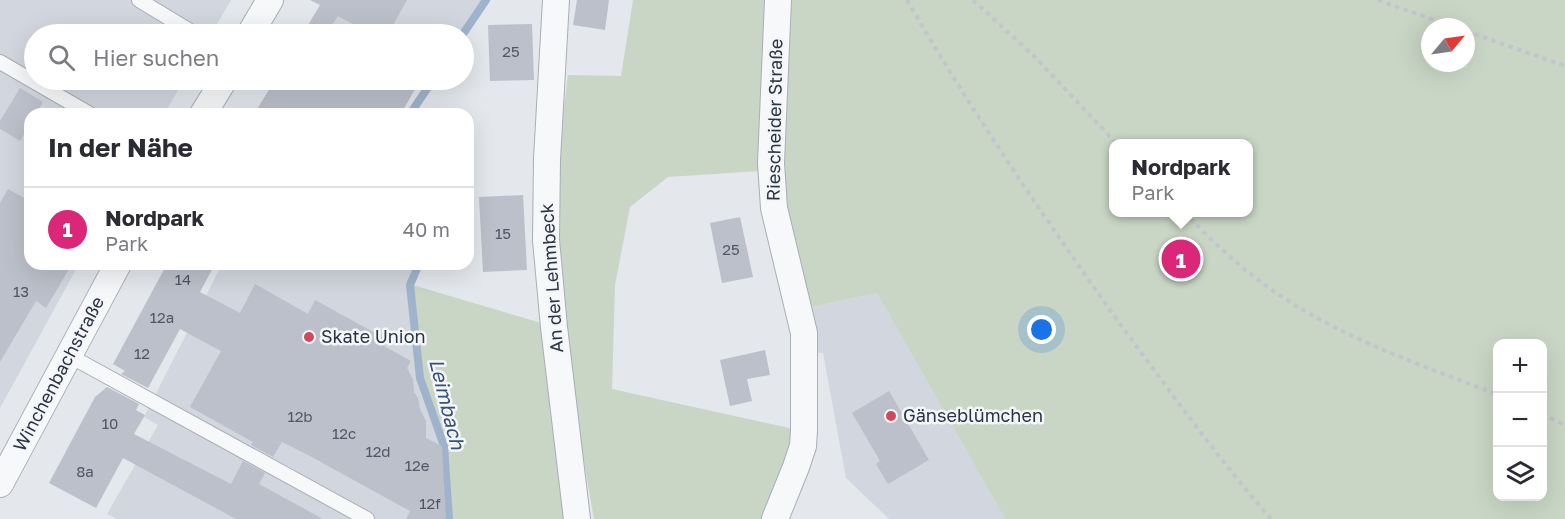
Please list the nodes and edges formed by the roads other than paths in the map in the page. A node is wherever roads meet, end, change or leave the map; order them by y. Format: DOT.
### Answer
graph roads {
  1 [pos="139,0"];
  2 [pos="270,0"];
  3 [pos="556,0"];
  4 [pos="778,0"];
  5 [pos="179,24"];
  6 [pos="256,24"];
  7 [pos="0,62"];
  8 [pos="24,76"];
  9 [pos="48,90"];
  10 [pos="218,90"];
  11 [pos="80,108"];
  12 [pos="207,108"];
  13 [pos="115,270"];
  14 [pos="68,355"];
  15 [pos="0,484"];
  16 [pos="367,519"];
  17 [pos="577,519"];
  18 [pos="775,519"];
  1 -- 5 [label="lane"];
  2 -- 6 [label="street"];
  3 -- 17 [label="street, An der Lehmbeck"];
  4 -- 18 [label="street, Riescheider Straße"];
  7 -- 8 [label="lane"];
  9 -- 11 [label="lane"];
  10 -- 12 [label="street"];
  13 -- 14 [label="street, Winchenbachstraße"];
  14 -- 15 [label="street, Winchenbachstraße"];
  14 -- 16 [label="lane"];
}
